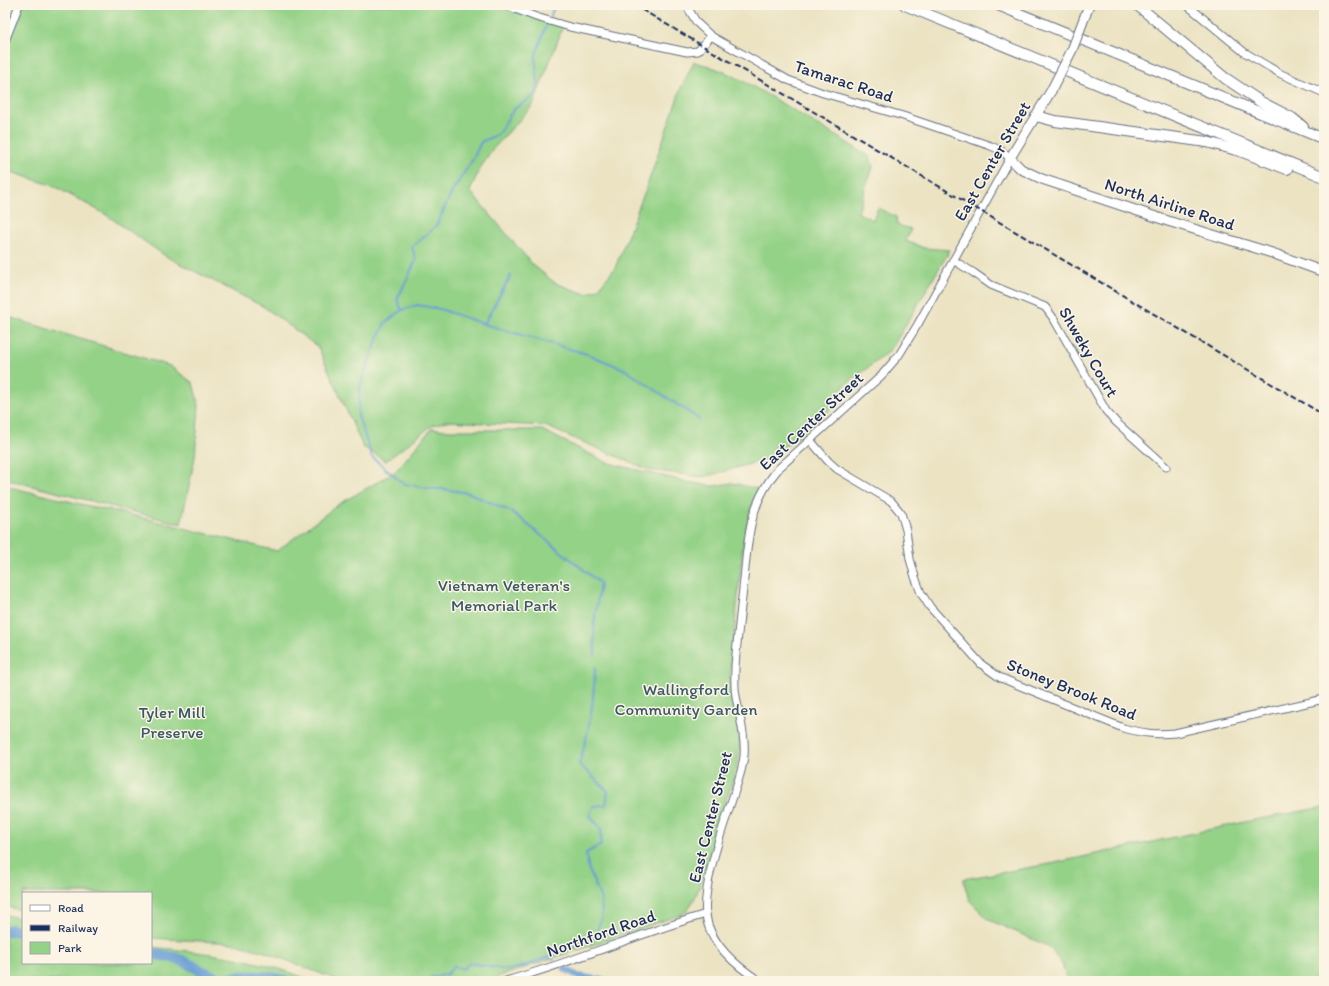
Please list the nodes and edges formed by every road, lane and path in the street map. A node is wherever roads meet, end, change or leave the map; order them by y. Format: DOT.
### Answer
graph roads {
  1 [pos="19,5"];
  2 [pos="505,5"];
  3 [pos="686,5"];
  4 [pos="905,5"];
  5 [pos="998,5"];
  6 [pos="1089,5"];
  7 [pos="1137,5"];
  8 [pos="1187,5"];
  9 [pos="711,36"];
  10 [pos="5,41"];
  11 [pos="1324,93"];
  12 [pos="1036,116"];
  13 [pos="1310,133"];
  14 [pos="1324,139"];
  15 [pos="1010,158"];
  16 [pos="1324,177"];
  17 [pos="1324,184"];
  18 [pos="953,260"];
  19 [pos="1324,272"];
  20 [pos="810,440"];
  21 [pos="1166,467"];
  22 [pos="1324,699"];
  23 [pos="706,914"];
  24 [pos="506,981"];
  25 [pos="760,981"];
  1 -- 10 [label="street"];
  2 -- 9 [label="street"];
  3 -- 9 [label="street, Tamarac Road"];
  4 -- 16 [label="highway"];
  5 -- 13 [label="highway"];
  6 -- 12 [label="main road, East Center Street, bridge"];
  7 -- 13 [label="highway"];
  8 -- 11 [label="street"];
  9 -- 15 [label="street, Tamarac Road"];
  12 -- 15 [label="main road, East Center Street"];
  12 -- 17 [label="highway"];
  13 -- 14 [label="highway"];
  15 -- 18 [label="street, East Center Street"];
  15 -- 19 [label="main road, North Airline Road"];
  18 -- 20 [label="street, East Center Street"];
  18 -- 21 [label="street, Shweky Court"];
  20 -- 22 [label="street, Stoney Brook Road"];
  20 -- 23 [label="street, East Center Street"];
  23 -- 24 [label="street, Northford Road"];
  23 -- 25 [label="street, East Center Street"];
}
